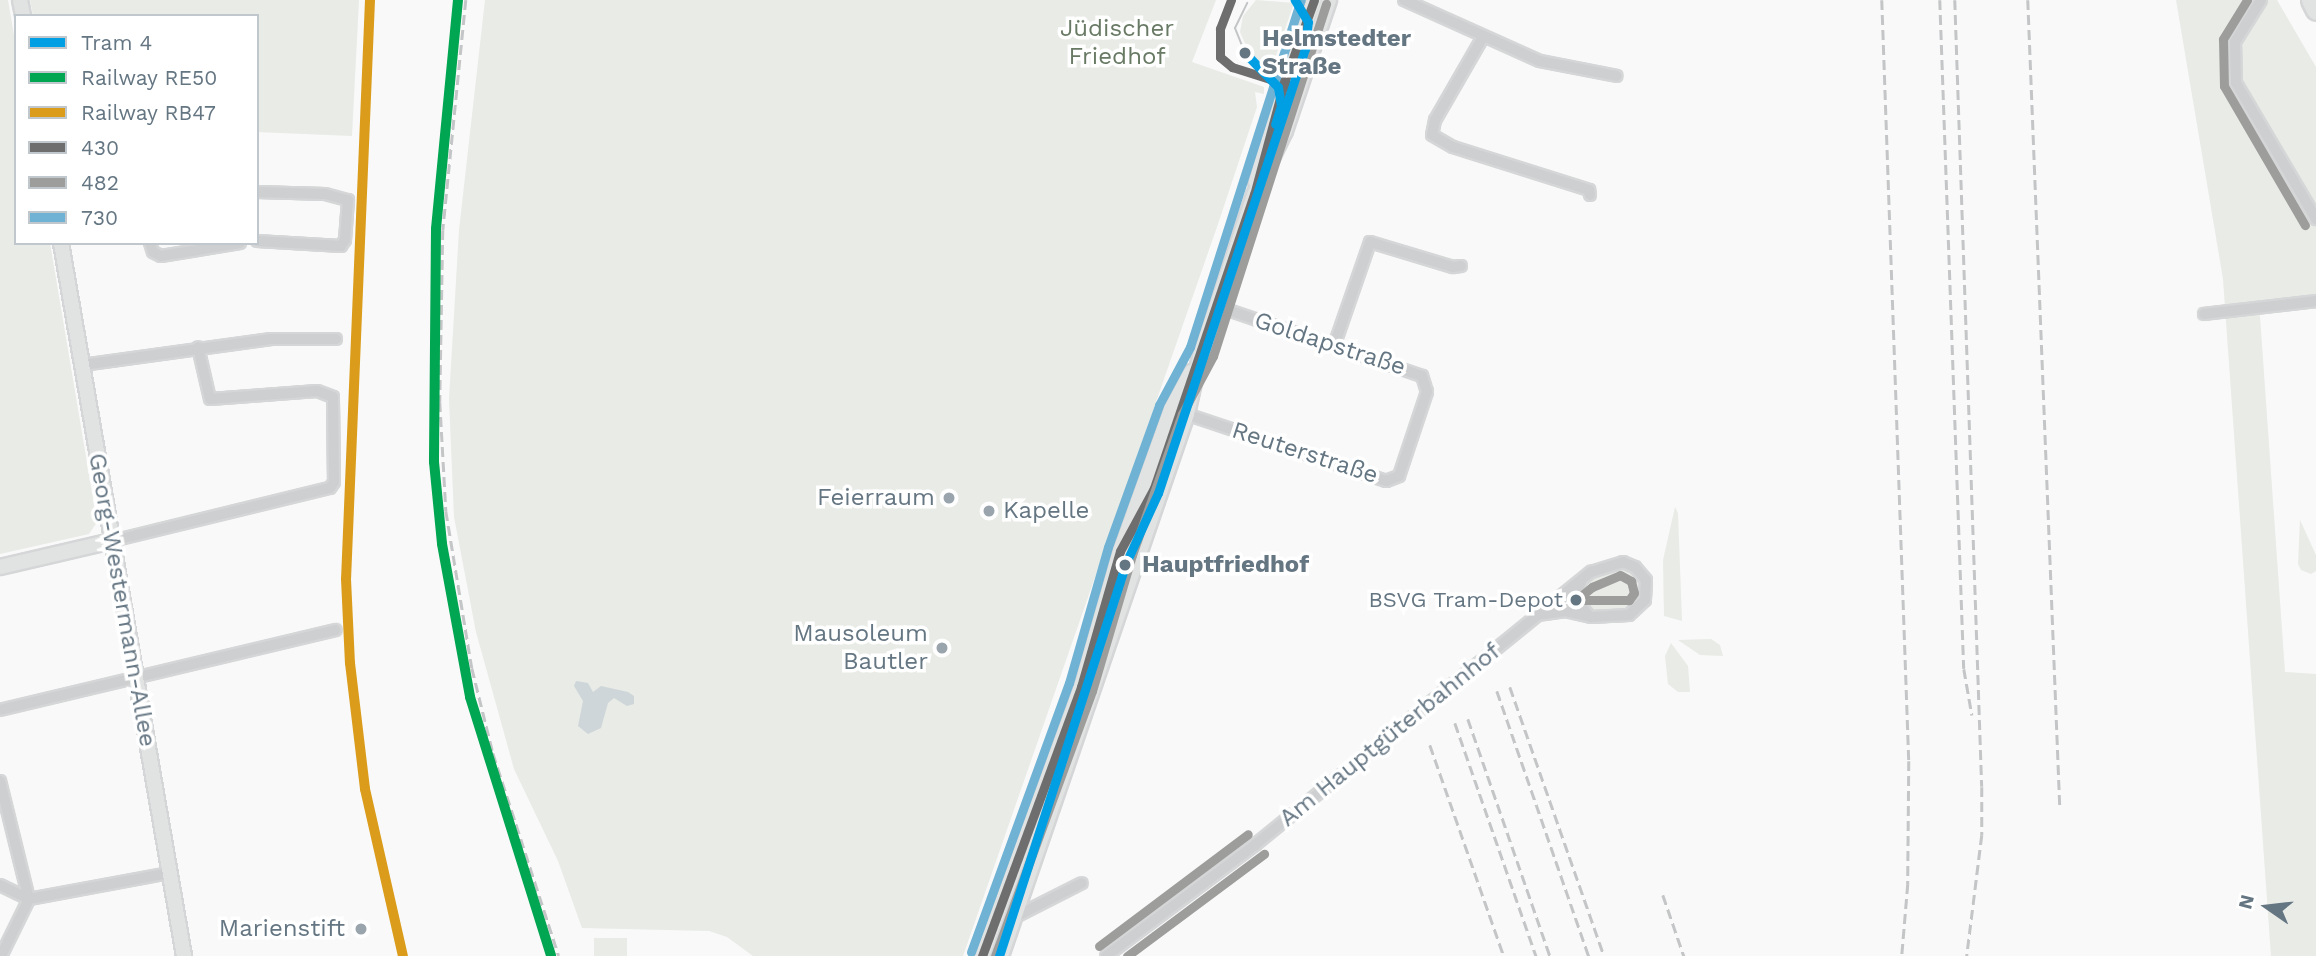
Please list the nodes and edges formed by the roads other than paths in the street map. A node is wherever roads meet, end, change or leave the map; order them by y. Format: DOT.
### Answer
graph roads {
  1 [pos="1314,0"];
  2 [pos="1329,0"];
  3 [pos="1404,0"];
  4 [pos="2261,0"];
  5 [pos="2311,0"];
  6 [pos="2316,10"];
  7 [pos="1483,37"];
  8 [pos="1617,76"];
  9 [pos="259,192"];
  10 [pos="1254,195"];
  11 [pos="1590,195"];
  12 [pos="2316,219"];
  13 [pos="259,242"];
  14 [pos="61,245"];
  15 [pos="151,245"];
  16 [pos="228,245"];
  17 [pos="1461,266"];
  18 [pos="2316,302"];
  19 [pos="1216,306"];
  20 [pos="2204,314"];
  21 [pos="336,339"];
  22 [pos="1334,346"];
  23 [pos="198,347"];
  24 [pos="1201,352"];
  25 [pos="82,365"];
  26 [pos="1171,409"];
  27 [pos="1187,414"];
  28 [pos="1412,436"];
  29 [pos="1132,519"];
  30 [pos="1150,525"];
  31 [pos="112,541"];
  32 [pos="0,567"];
  33 [pos="1583,579"];
  34 [pos="1539,615"];
  35 [pos="1594,617"];
  36 [pos="336,629"];
  37 [pos="135,677"];
  38 [pos="0,710"];
  39 [pos="0,781"];
  40 [pos="169,873"];
  41 [pos="1082,883"];
  42 [pos="0,885"];
  43 [pos="29,899"];
  44 [pos="1013,918"];
  45 [pos="1,956"];
  46 [pos="184,956"];
  47 [pos="982,956"];
  48 [pos="1001,956"];
  49 [pos="1106,956"];
  1 -- 10 [label="main road"];
  2 -- 10 [label="main road"];
  3 -- 7 [label="street"];
  4 -- 12 [label="street"];
  5 -- 6 [label="highway"];
  7 -- 8 [label="street"];
  7 -- 11 [label="street"];
  9 -- 13 [label="street"];
  10 -- 19 [label="main road"];
  14 -- 25 [label="main road, Georg-Westermann-Allee"];
  15 -- 16 [label="street"];
  17 -- 22 [label="street"];
  18 -- 20 [label="street"];
  19 -- 22 [label="street, Goldapstraße"];
  19 -- 24 [label="main road"];
  21 -- 23 [label="street"];
  22 -- 28 [label="street, Goldapstraße"];
  23 -- 25 [label="street"];
  23 -- 31 [label="street"];
  24 -- 26 [label="main road"];
  24 -- 27 [label="main road"];
  25 -- 31 [label="main road, Georg-Westermann-Allee"];
  26 -- 27 [label="street, Reuterstraße"];
  26 -- 29 [label="main road"];
  27 -- 28 [label="street, Reuterstraße"];
  27 -- 30 [label="main road"];
  29 -- 30 [label="main road"];
  29 -- 47 [label="main road"];
  30 -- 44 [label="main road"];
  31 -- 32 [label="main road"];
  31 -- 37 [label="main road, Georg-Westermann-Allee"];
  33 -- 34 [label="street, Am Hauptgüterbahnhof"];
  33 -- 35 [label="street"];
  33 -- 35 [label="street, Am Hauptgüterbahnhof"];
  34 -- 35 [label="street, Am Hauptgüterbahnhof"];
  34 -- 49 [label="street, Am Hauptgüterbahnhof"];
  36 -- 37 [label="street"];
  37 -- 38 [label="street"];
  37 -- 40 [label="main road, Georg-Westermann-Allee"];
  39 -- 43 [label="street"];
  40 -- 43 [label="street"];
  40 -- 46 [label="main road, Georg-Westermann-Allee"];
  41 -- 44 [label="street"];
  42 -- 43 [label="street"];
  43 -- 45 [label="street"];
  44 -- 48 [label="main road"];
}
